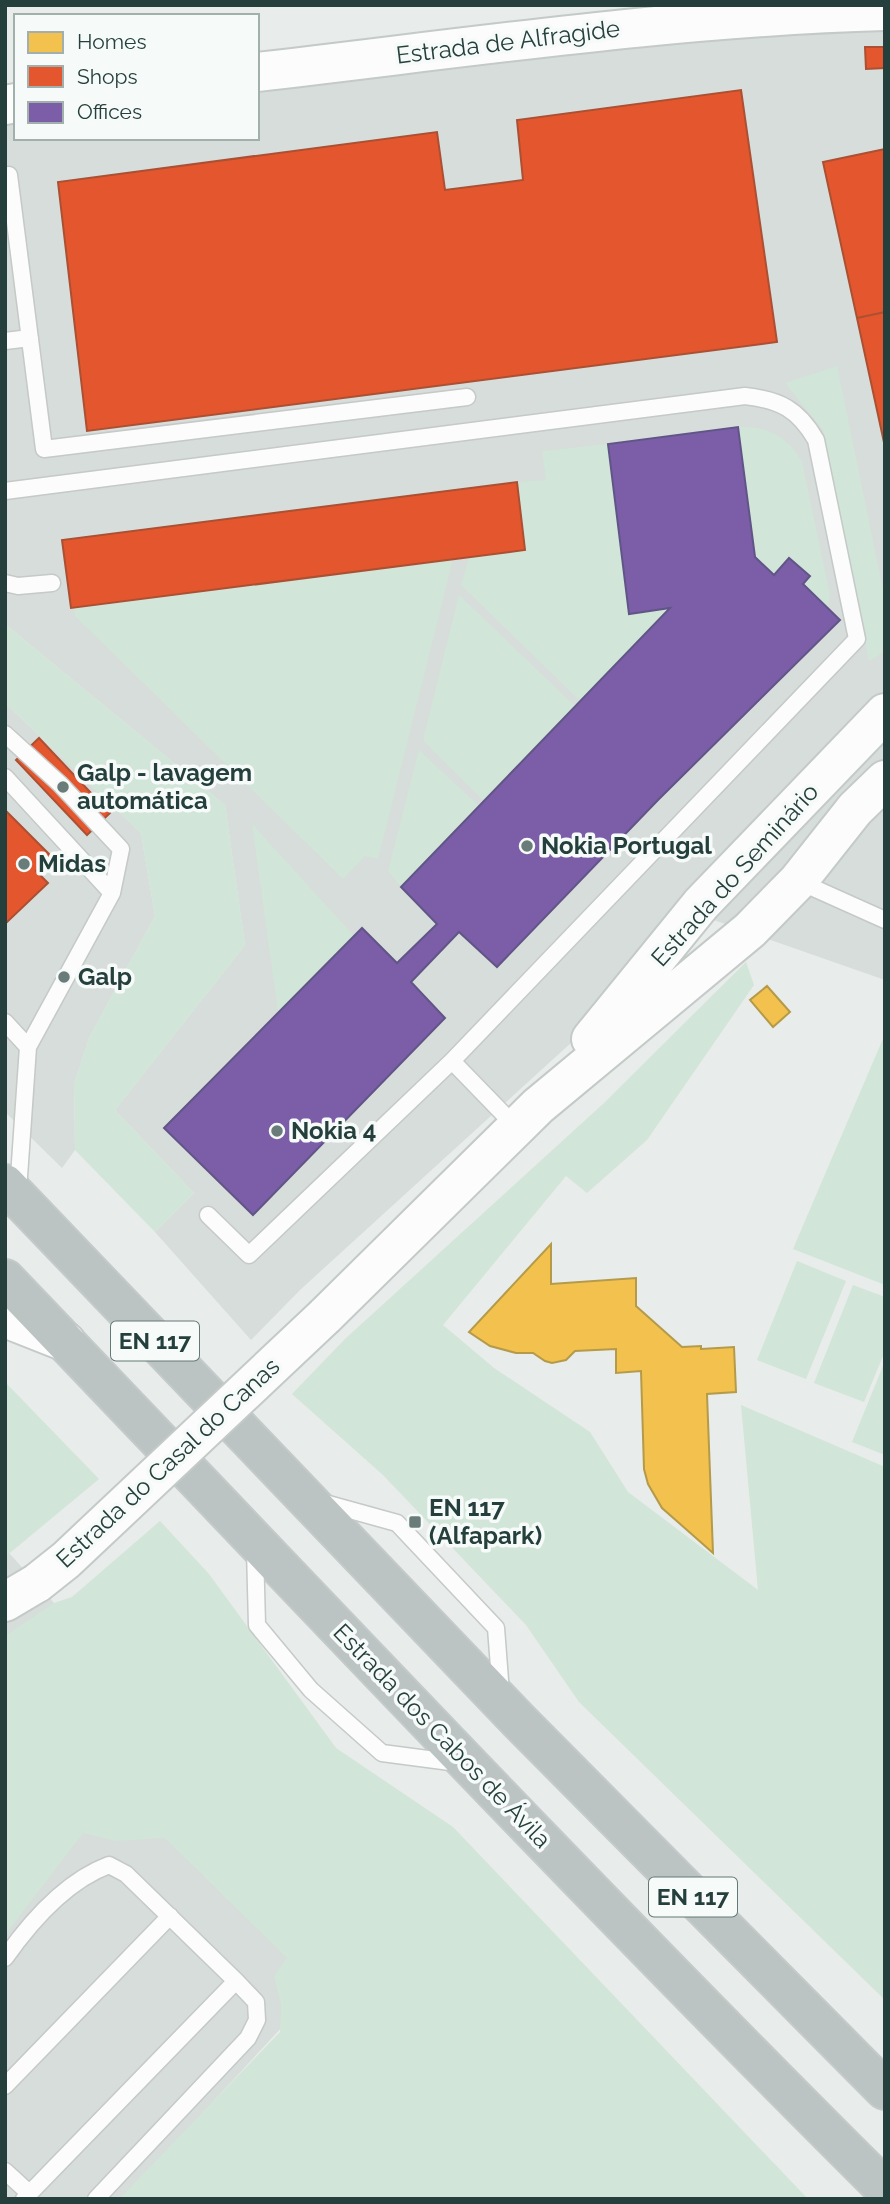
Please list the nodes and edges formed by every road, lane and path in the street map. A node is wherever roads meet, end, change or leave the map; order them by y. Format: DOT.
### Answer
graph roads {
  1 [pos="885,11"];
  2 [pos="259,72"];
  3 [pos="9,175"];
  4 [pos="30,338"];
  5 [pos="5,341"];
  6 [pos="467,397"];
  7 [pos="5,491"];
  8 [pos="5,583"];
  9 [pos="52,583"];
  10 [pos="885,713"];
  11 [pos="5,734"];
  12 [pos="5,777"];
  13 [pos="885,780"];
  14 [pos="798,881"];
  15 [pos="112,892"];
  16 [pos="881,912"];
  17 [pos="5,1022"];
  18 [pos="28,1047"];
  19 [pos="452,1060"];
  20 [pos="527,1116"];
  21 [pos="11,1190"];
  22 [pos="208,1214"];
  23 [pos="5,1279"];
  24 [pos="324,1316"];
  25 [pos="5,1318"];
  26 [pos="66,1342"];
  27 [pos="255,1541"];
  28 [pos="21,1593"];
  29 [pos="468,1764"];
  30 [pos="170,1916"];
  31 [pos="5,1958"];
  32 [pos="236,1981"];
  33 [pos="5,2086"];
  34 [pos="885,2090"];
  35 [pos="5,2171"];
  36 [pos="885,2189"];
  37 [pos="27,2196"];
  38 [pos="96,2199"];
  1 -- 2 [label="street, Estrada de Alfragide"];
  3 -- 4 [label="lane"];
  4 -- 5 [label="lane"];
  4 -- 6 [label="lane"];
  7 -- 19 [label="lane"];
  8 -- 9 [label="lane"];
  10 -- 20 [label="street, Estrada do Seminário"];
  11 -- 15 [label="lane"];
  12 -- 15 [label="lane"];
  13 -- 14 [label="street, Estrada do Seminário"];
  14 -- 16 [label="lane"];
  14 -- 20 [label="street, Estrada do Seminário"];
  15 -- 18 [label="lane"];
  17 -- 18 [label="lane"];
  18 -- 21 [label="lane"];
  19 -- 20 [label="lane"];
  19 -- 22 [label="lane"];
  20 -- 24 [label="street, Estrada do Seminário"];
  21 -- 34 [label="highway, EN 117"];
  23 -- 26 [label="highway, Estrada dos Cabos de Ávila / EN 117"];
  24 -- 28 [label="street, Estrada do Casal do Canas, bridge"];
  25 -- 26 [label="street"];
  26 -- 27 [label="highway, Estrada dos Cabos de Ávila / EN 117"];
  27 -- 29 [label="highway, Estrada dos Cabos de Ávila / EN 117"];
  27 -- 29 [label="lane"];
  29 -- 36 [label="highway, Estrada dos Cabos de Ávila / EN 117"];
  30 -- 31 [label="lane"];
  30 -- 32 [label="lane"];
  30 -- 33 [label="lane"];
  32 -- 37 [label="lane"];
  32 -- 38 [label="lane"];
  35 -- 37 [label="lane"];
}
